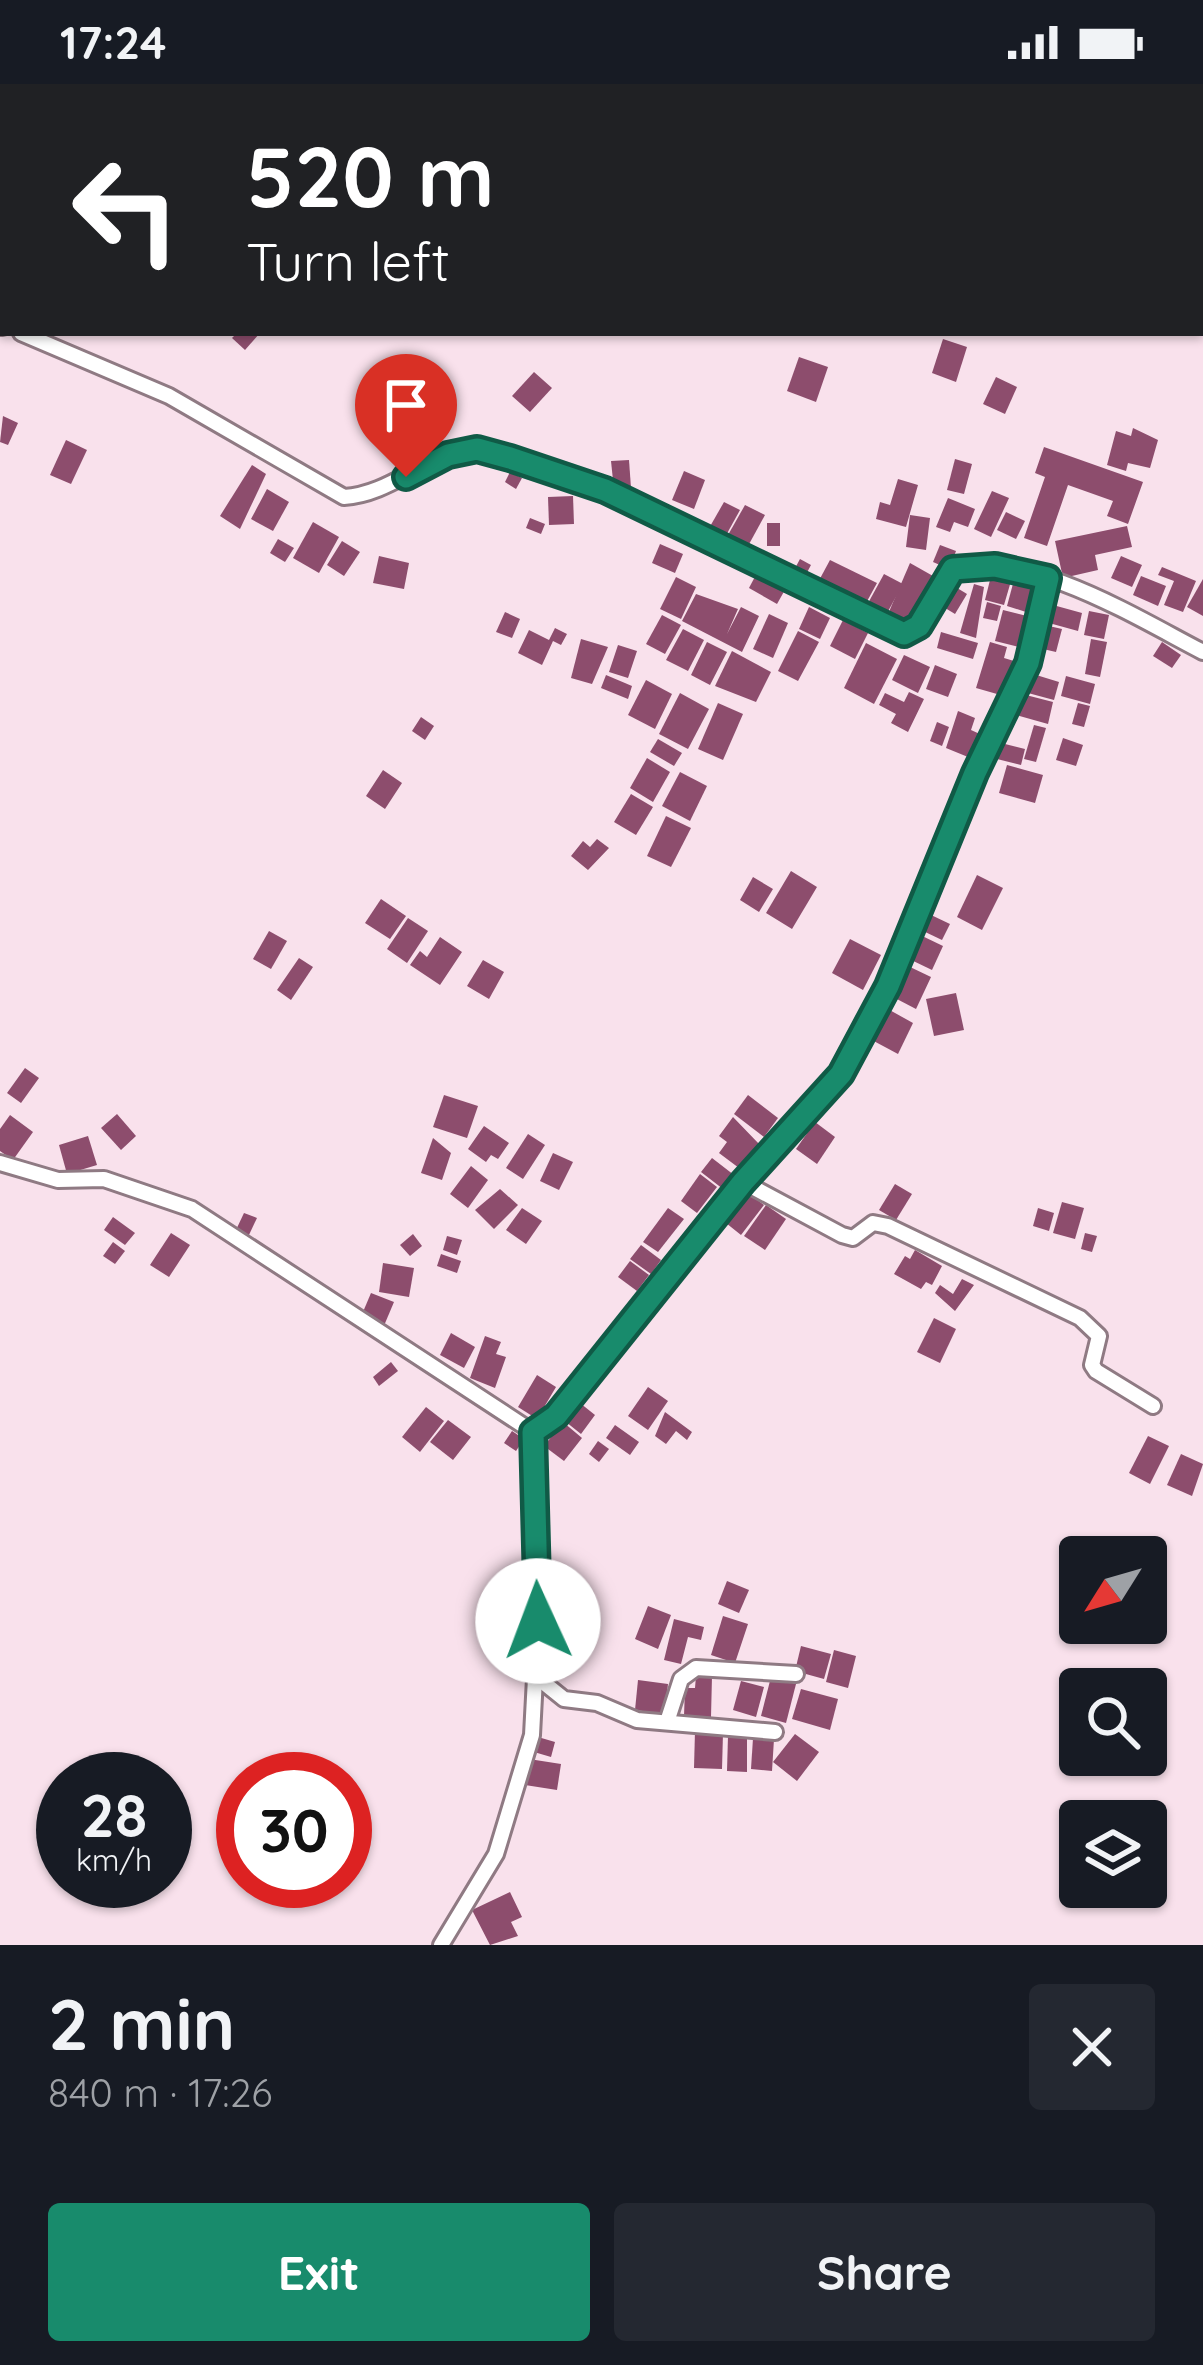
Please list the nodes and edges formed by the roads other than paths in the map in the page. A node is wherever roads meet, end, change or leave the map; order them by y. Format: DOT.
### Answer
graph roads {
  1 [pos="29,336"];
  2 [pos="1048,578"];
  3 [pos="1203,652"];
  4 [pos="0,1163"];
  5 [pos="743,1182"];
  6 [pos="1154,1406"];
  7 [pos="533,1432"];
  8 [pos="533,1674"];
  9 [pos="796,1674"];
  10 [pos="667,1722"];
  11 [pos="775,1732"];
  12 [pos="441,1945"];
  1 -- 2 [label="street"];
  2 -- 3 [label="street"];
  2 -- 5 [label="street"];
  4 -- 7 [label="street"];
  5 -- 6 [label="street"];
  5 -- 7 [label="street"];
  7 -- 8 [label="street"];
  8 -- 10 [label="street"];
  8 -- 12 [label="street"];
  9 -- 10 [label="street"];
  10 -- 11 [label="street"];
}
